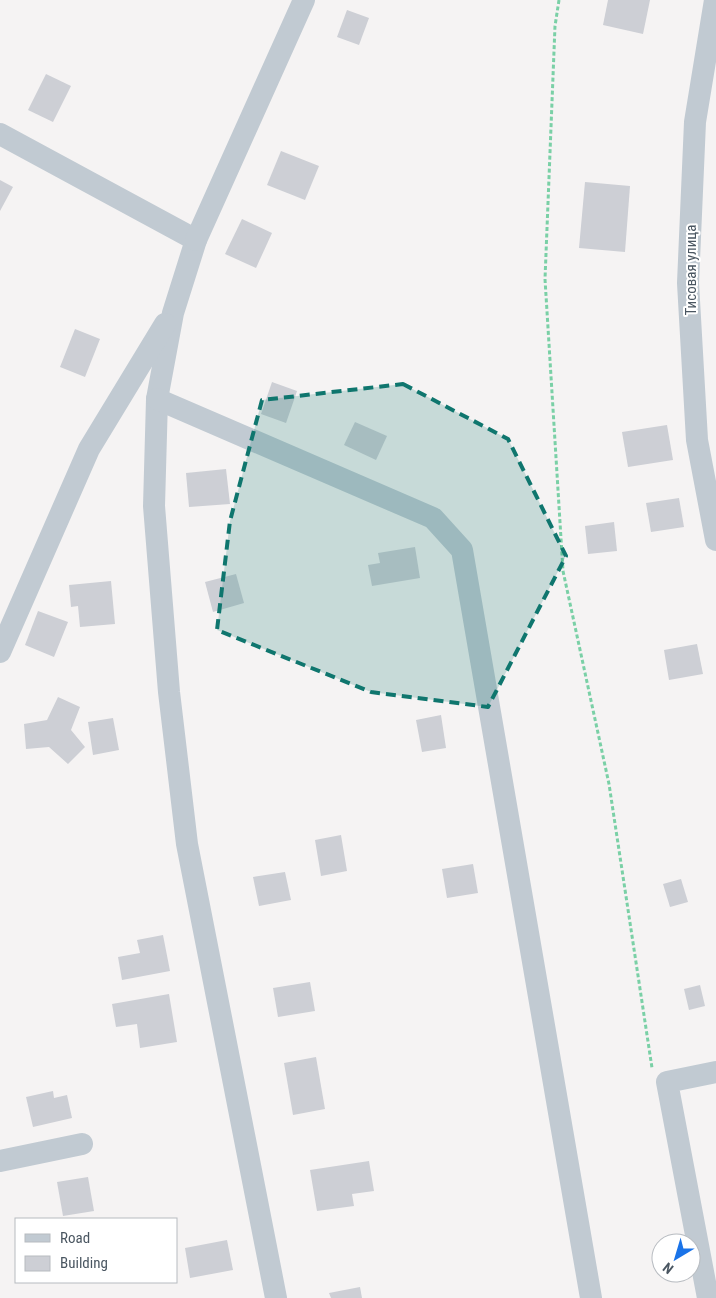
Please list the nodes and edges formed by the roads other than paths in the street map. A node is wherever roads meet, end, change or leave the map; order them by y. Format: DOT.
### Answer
graph roads {
  1 [pos="304,0"];
  2 [pos="715,0"];
  3 [pos="0,134"];
  4 [pos="196,240"];
  5 [pos="172,313"];
  6 [pos="156,399"];
  7 [pos="716,540"];
  8 [pos="0,652"];
  9 [pos="716,1072"];
  10 [pos="82,1144"];
  11 [pos="0,1161"];
  12 [pos="276,1298"];
  13 [pos="591,1298"];
  14 [pos="708,1298"];
  1 -- 4 [label="street"];
  2 -- 7 [label="street, Тисовая улица"];
  3 -- 4 [label="street"];
  4 -- 5 [label="street"];
  5 -- 6 [label="street"];
  5 -- 8 [label="street"];
  6 -- 12 [label="street"];
  6 -- 13 [label="street"];
  9 -- 14 [label="street"];
  10 -- 11 [label="street"];
}
